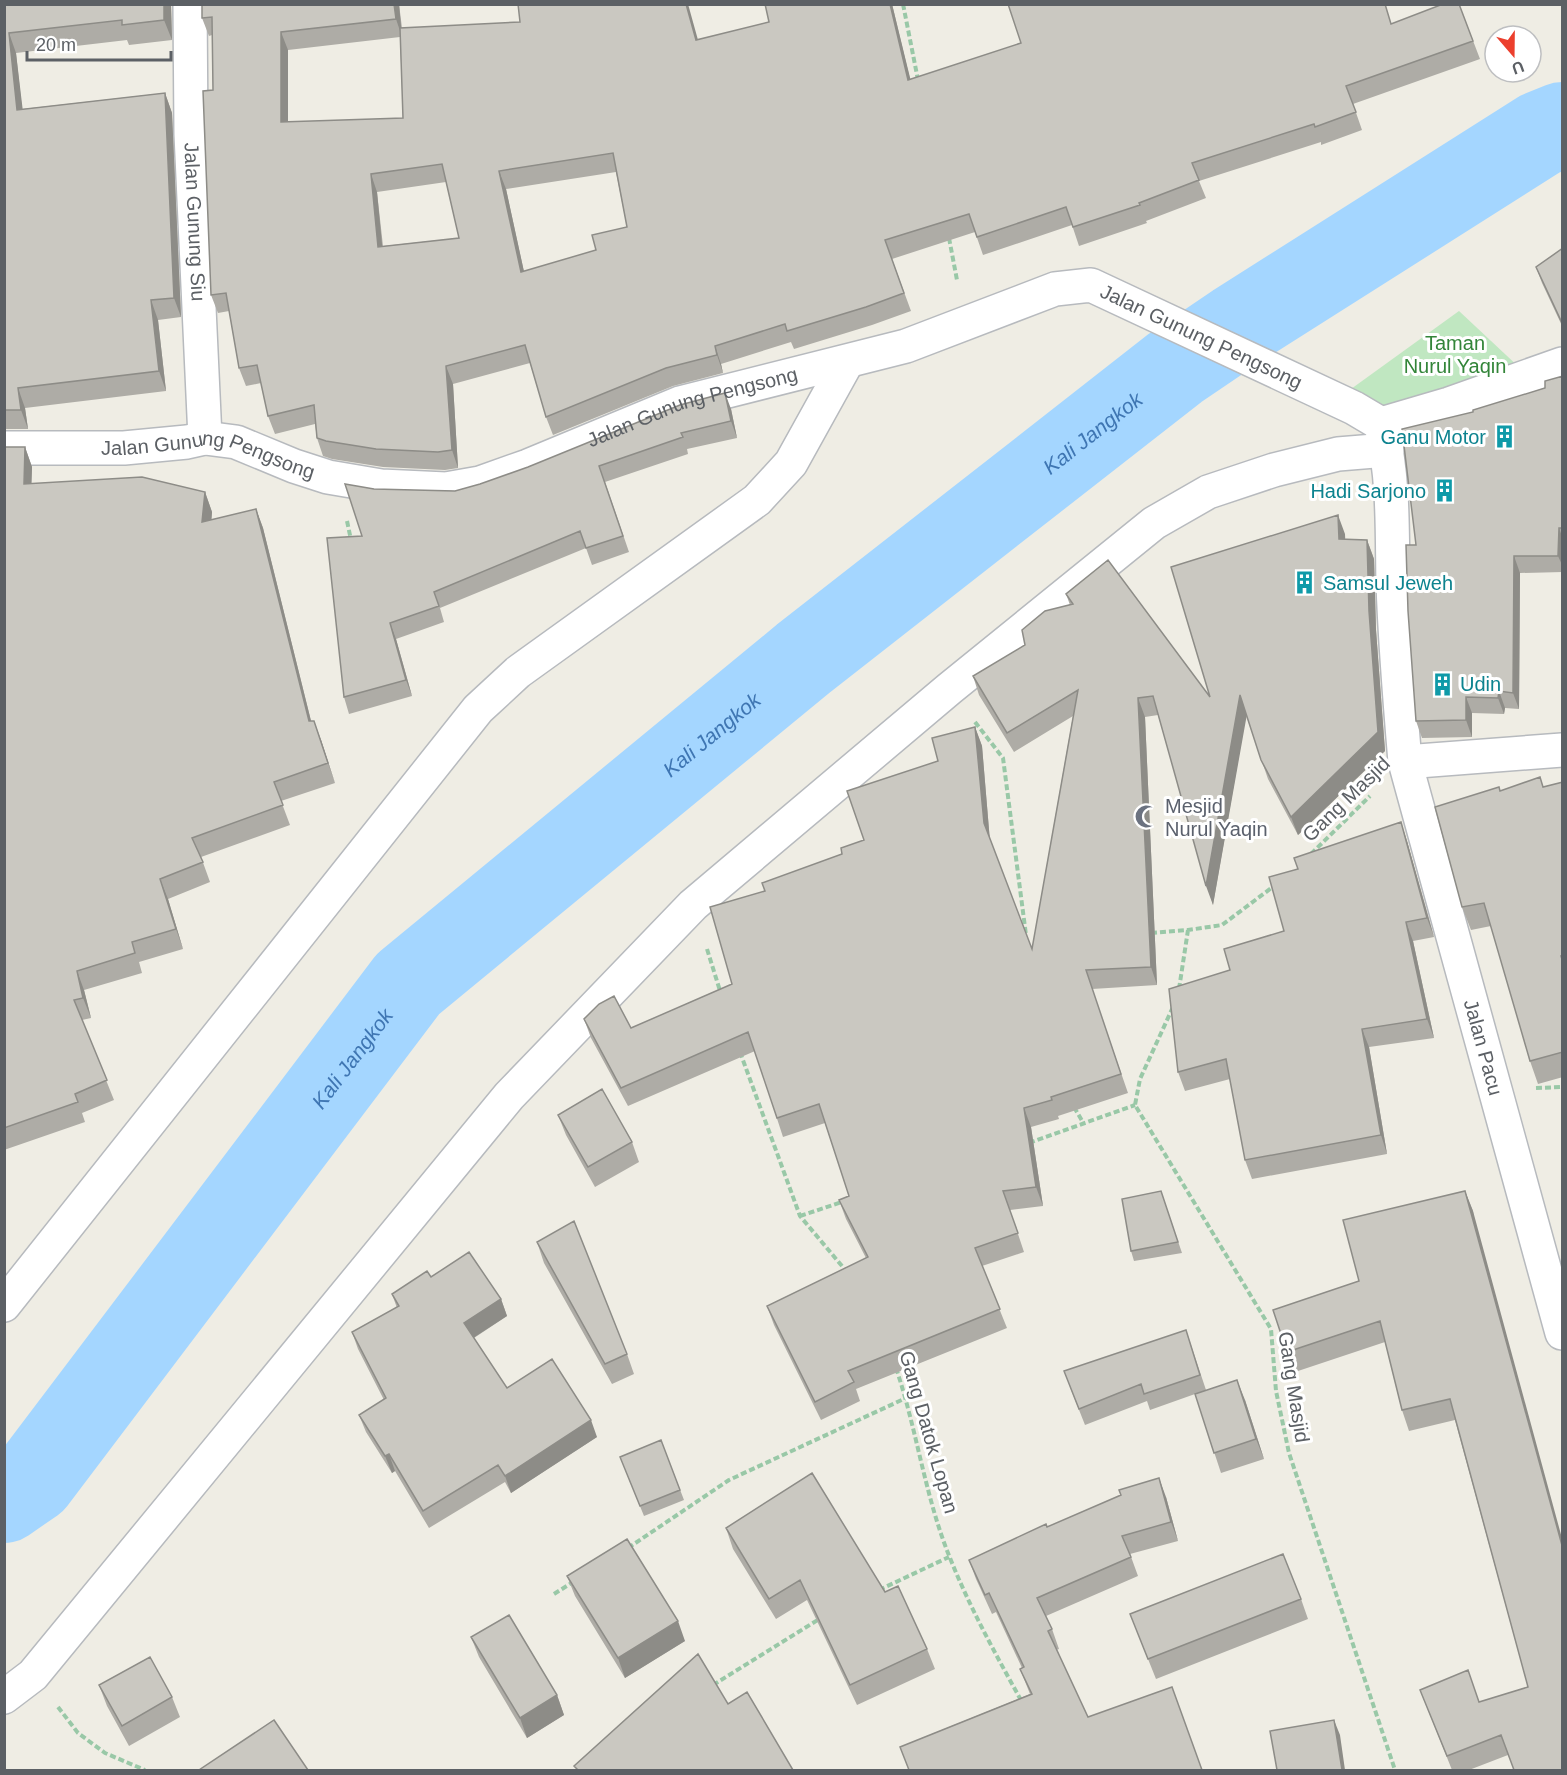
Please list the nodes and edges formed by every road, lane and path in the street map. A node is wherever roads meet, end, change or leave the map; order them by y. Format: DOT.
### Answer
graph roads {
  1 [pos="190,4"];
  2 [pos="903,4"];
  3 [pos="919,84"];
  4 [pos="948,233"];
  5 [pos="966,324"];
  6 [pos="847,362"];
  7 [pos="1563,363"];
  8 [pos="1374,428"];
  9 [pos="205,438"];
  10 [pos="4,448"];
  11 [pos="381,486"];
  12 [pos="353,549"];
  13 [pos="949,689"];
  14 [pos="1563,750"];
  15 [pos="1405,762"];
  16 [pos="1306,859"];
  17 [pos="1281,880"];
  18 [pos="693,905"];
  19 [pos="1188,930"];
  20 [pos="1144,933"];
  21 [pos="1036,938"];
  22 [pos="1179,989"];
  23 [pos="1176,1001"];
  24 [pos="724,1003"];
  25 [pos="738,1047"];
  26 [pos="1072,1104"];
  27 [pos="1135,1105"];
  28 [pos="1084,1124"];
  29 [pos="1021,1145"];
  30 [pos="855,1198"];
  31 [pos="800,1216"];
  32 [pos="853,1279"];
  33 [pos="4,1305"];
  34 [pos="1563,1333"];
  35 [pos="893,1357"];
  36 [pos="906,1398"];
  37 [pos="625,1550"];
  38 [pos="949,1557"];
  39 [pos="574,1581"];
  40 [pos="877,1591"];
  41 [pos="554,1594"];
  42 [pos="826,1616"];
  43 [pos="33,1675"];
  44 [pos="710,1688"];
  45 [pos="4,1697"];
  46 [pos="1027,1710"];
  47 [pos="145,1770"];
  48 [pos="1395,1770"];
  1 -- 9 [label="street, Jalan Gunung Siu"];
  2 -- 3 [label="path"];
  4 -- 5 [label="path"];
  5 -- 6 [label="street, Jalan Gunung Pengsong"];
  5 -- 8 [label="street, Jalan Gunung Pengsong"];
  6 -- 11 [label="street, Jalan Gunung Pengsong"];
  6 -- 33 [label="street"];
  7 -- 8 [label="street"];
  8 -- 13 [label="street"];
  8 -- 15 [label="street, Jalan Pacu"];
  9 -- 10 [label="street, Jalan Gunung Pengsong"];
  9 -- 11 [label="street, Jalan Gunung Pengsong"];
  11 -- 12 [label="path"];
  13 -- 18 [label="street"];
  13 -- 21 [label="path"];
  14 -- 15 [label="street"];
  15 -- 16 [label="path, Gang Masjid"];
  15 -- 34 [label="street, Jalan Pacu"];
  17 -- 19 [label="path"];
  18 -- 24 [label="path"];
  18 -- 43 [label="street"];
  19 -- 20 [label="path"];
  19 -- 22 [label="path"];
  23 -- 27 [label="path"];
  25 -- 31 [label="path"];
  26 -- 28 [label="path"];
  27 -- 28 [label="path"];
  27 -- 48 [label="path, Gang Masjid"];
  28 -- 29 [label="path"];
  30 -- 31 [label="path"];
  31 -- 32 [label="path"];
  35 -- 36 [label="path, Gang Datok Lopan"];
  36 -- 37 [label="path"];
  36 -- 38 [label="path, Gang Datok Lopan"];
  38 -- 40 [label="path"];
  38 -- 46 [label="path, Gang Datok Lopan"];
  39 -- 41 [label="path"];
  42 -- 44 [label="path"];
  43 -- 45 [label="street"];
  43 -- 47 [label="path"];
}
